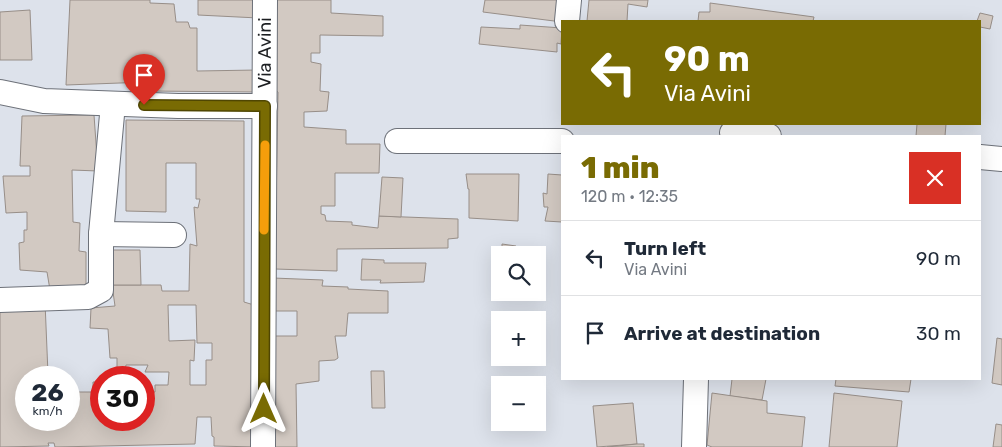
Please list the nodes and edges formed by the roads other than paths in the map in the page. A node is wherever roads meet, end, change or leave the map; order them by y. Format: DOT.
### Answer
graph roads {
  1 [pos="265,0"];
  2 [pos="569,0"];
  3 [pos="567,20"];
  4 [pos="0,92"];
  5 [pos="113,104"];
  6 [pos="265,106"];
  7 [pos="732,133"];
  8 [pos="757,135"];
  9 [pos="397,140"];
  10 [pos="561,142"];
  11 [pos="981,157"];
  12 [pos="1002,159"];
  13 [pos="101,234"];
  14 [pos="174,235"];
  15 [pos="0,300"];
  16 [pos="696,380"];
  17 [pos="263,447"];
  18 [pos="694,447"];
  1 -- 6 [label="street, Via Avini"];
  2 -- 3 [label="street"];
  4 -- 5 [label="street, Via Avini"];
  5 -- 6 [label="street, Via Avini"];
  5 -- 13 [label="street"];
  6 -- 17 [label="street, Via Avini"];
  7 -- 8 [label="street"];
  9 -- 10 [label="street"];
  11 -- 12 [label="street"];
  13 -- 14 [label="street"];
  13 -- 15 [label="street"];
  16 -- 18 [label="street"];
}
